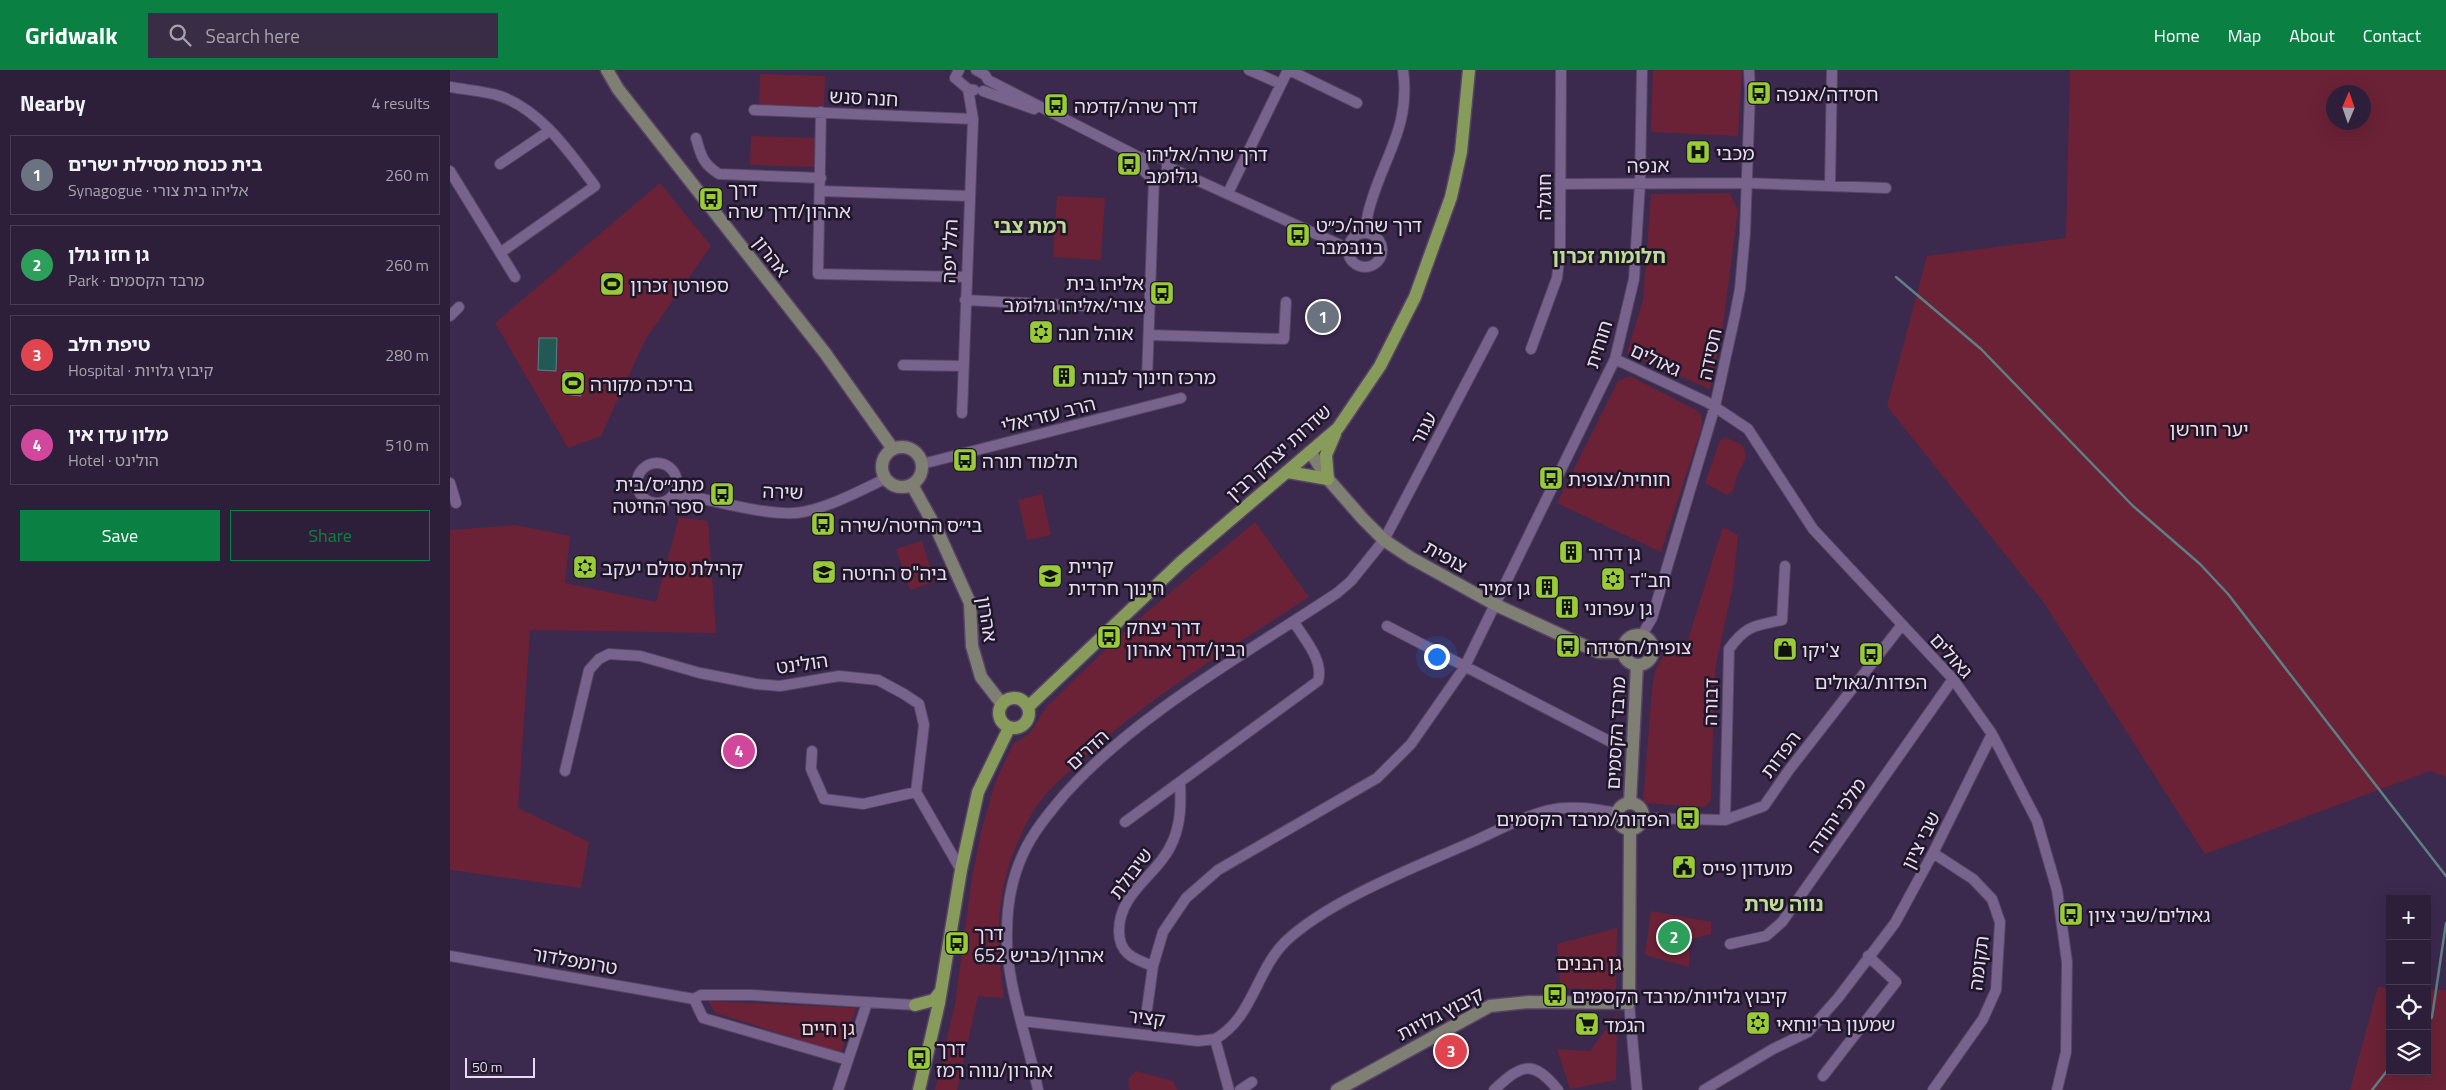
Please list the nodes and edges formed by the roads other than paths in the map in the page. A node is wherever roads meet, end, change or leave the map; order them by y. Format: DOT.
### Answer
graph roads {
  1 [pos="596,70"];
  2 [pos="607,70"];
  3 [pos="959,70"];
  4 [pos="976,70"];
  5 [pos="1249,70"];
  6 [pos="1289,70"];
  7 [pos="1403,70"];
  8 [pos="1470,70"];
  9 [pos="1561,70"];
  10 [pos="1642,70"];
  11 [pos="1749,70"];
  12 [pos="1832,70"];
  13 [pos="988,80"];
  14 [pos="1281,84"];
  15 [pos="450,87"];
  16 [pos="618,89"];
  17 [pos="968,89"];
  18 [pos="983,91"];
  19 [pos="1357,103"];
  20 [pos="754,110"];
  21 [pos="821,112"];
  22 [pos="1057,115"];
  23 [pos="973,119"];
  24 [pos="549,130"];
  25 [pos="696,138"];
  26 [pos="1143,159"];
  27 [pos="500,164"];
  28 [pos="1168,167"];
  29 [pos="450,172"];
  30 [pos="822,178"];
  31 [pos="1154,178"];
  32 [pos="1640,183"];
  33 [pos="1746,183"];
  34 [pos="1560,184"];
  35 [pos="1830,186"];
  36 [pos="1886,188"];
  37 [pos="821,191"];
  38 [pos="1228,194"];
  39 [pos="969,196"];
  40 [pos="1365,232"];
  41 [pos="1347,248"];
  42 [pos="500,253"];
  43 [pos="516,277"];
  44 [pos="966,278"];
  45 [pos="965,300"];
  46 [pos="1286,302"];
  47 [pos="459,307"];
  48 [pos="1104,307"];
  49 [pos="450,316"];
  50 [pos="1493,332"];
  51 [pos="1150,334"];
  52 [pos="1531,349"];
  53 [pos="1615,358"];
  54 [pos="903,364"];
  55 [pos="963,366"];
  56 [pos="1147,380"];
  57 [pos="1181,398"];
  58 [pos="1715,406"];
  59 [pos="962,413"];
  60 [pos="1338,428"];
  61 [pos="893,449"];
  62 [pos="1311,453"];
  63 [pos="922,464"];
  64 [pos="1288,472"];
  65 [pos="885,479"];
  66 [pos="1328,479"];
  67 [pos="450,484"];
  68 [pos="912,485"];
  69 [pos="674,493"];
  70 [pos="456,503"];
  71 [pos="1384,540"];
  72 [pos="1785,566"];
  73 [pos="1496,605"];
  74 [pos="1294,622"];
  75 [pos="1387,626"];
  76 [pos="1901,626"];
  77 [pos="1642,635"];
  78 [pos="1624,652"];
  79 [pos="1637,665"];
  80 [pos="1464,668"];
  81 [pos="1953,679"];
  82 [pos="1002,704"];
  83 [pos="1028,707"];
  84 [pos="1009,728"];
  85 [pos="1992,734"];
  86 [pos="1611,742"];
  87 [pos="812,751"];
  88 [pos="565,771"];
  89 [pos="1180,784"];
  90 [pos="916,792"];
  91 [pos="1630,803"];
  92 [pos="1617,813"];
  93 [pos="1643,818"];
  94 [pos="1726,820"];
  95 [pos="1125,822"];
  96 [pos="1630,829"];
  97 [pos="1934,853"];
  98 [pos="961,870"];
  99 [pos="1730,944"];
  100 [pos="450,956"];
  101 [pos="1868,956"];
  102 [pos="1153,966"];
  103 [pos="941,991"];
  104 [pos="694,999"];
  105 [pos="1630,1002"];
  106 [pos="867,1003"];
  107 [pos="915,1005"];
  108 [pos="1147,1009"];
  109 [pos="1022,1021"];
  110 [pos="934,1025"];
  111 [pos="1215,1039"];
  112 [pos="848,1060"];
  113 [pos="1823,1076"];
  114 [pos="1252,1082"];
  115 [pos="838,1090"];
  116 [pos="919,1090"];
  117 [pos="1038,1090"];
  118 [pos="1229,1090"];
  119 [pos="1240,1090"];
  120 [pos="1337,1090"];
  121 [pos="1494,1090"];
  122 [pos="1558,1090"];
  123 [pos="1637,1090"];
  124 [pos="1704,1090"];
  125 [pos="1933,1090"];
  126 [pos="2057,1090"];
  1 -- 16 [label="street, אהרון"];
  2 -- 16 [label="street, אהרון"];
  3 -- 17 [label="street, הלל יפה"];
  4 -- 13 [label="street"];
  5 -- 14 [label="street"];
  6 -- 14 [label="street"];
  6 -- 19 [label="street"];
  7 -- 40 [label="street"];
  8 -- 60 [label="main road, שדרות יצחק רבין"];
  9 -- 34 [label="street, חוגלה"];
  10 -- 32 [label="street, חוחית"];
  11 -- 33 [label="street, חסידה"];
  12 -- 35 [label="street"];
  13 -- 18 [label="street"];
  13 -- 22 [label="street"];
  14 -- 38 [label="street"];
  15 -- 24 [label="street"];
  16 -- 61 [label="street, אהרון"];
  17 -- 18 [label="street"];
  17 -- 23 [label="street, הלל יפה"];
  18 -- 22 [label="street"];
  20 -- 21 [label="street, חנה סנש"];
  21 -- 23 [label="street, חנה סנש"];
  21 -- 30 [label="street"];
  22 -- 26 [label="street"];
  23 -- 39 [label="street, הלל יפה"];
  24 -- 27 [label="street"];
  24 -- 42 [label="street"];
  25 -- 30 [label="street"];
  26 -- 28 [label="street"];
  26 -- 31 [label="street"];
  28 -- 31 [label="street"];
  28 -- 38 [label="street"];
  29 -- 42 [label="street"];
  30 -- 37 [label="street"];
  31 -- 51 [label="street"];
  32 -- 33 [label="street, אנפה"];
  32 -- 34 [label="street, אנפה"];
  32 -- 53 [label="street, חוחית"];
  33 -- 35 [label="street, אנפה"];
  33 -- 58 [label="street, חסידה"];
  34 -- 52 [label="street, חוגלה"];
  35 -- 36 [label="street, אנפה"];
  37 -- 39 [label="street"];
  37 -- 44 [label="street"];
  38 -- 41 [label="street"];
  39 -- 44 [label="street, הלל יפה"];
  40 -- 41 [label="street"];
  40 -- 41 [label="street"];
  42 -- 43 [label="street"];
  44 -- 45 [label="street, הלל יפה"];
  45 -- 48 [label="street"];
  45 -- 55 [label="street, הלל יפה"];
  46 -- 51 [label="street"];
  47 -- 49 [label="street"];
  50 -- 71 [label="street, עגור"];
  51 -- 56 [label="street"];
  53 -- 58 [label="street, גאולים"];
  53 -- 73 [label="street, חוחית"];
  54 -- 55 [label="street"];
  55 -- 59 [label="street, הלל יפה"];
  57 -- 63 [label="street, הרב עזריאלי"];
  58 -- 76 [label="street, גאולים"];
  58 -- 77 [label="street, חסידה"];
  60 -- 62 [label="main road, שדרות יצחק רבין"];
  60 -- 66 [label="main road"];
  61 -- 63 [label="street"];
  61 -- 65 [label="street"];
  62 -- 64 [label="main road, שדרות יצחק רבין"];
  62 -- 66 [label="street, צופית"];
  63 -- 68 [label="street"];
  64 -- 66 [label="main road"];
  64 -- 83 [label="main road, שדרות יצחק רבין"];
  65 -- 68 [label="street"];
  65 -- 69 [label="street, שירה"];
  66 -- 71 [label="street, צופית"];
  67 -- 70 [label="street"];
  68 -- 82 [label="street, אהרון"];
  71 -- 73 [label="street, צופית"];
  71 -- 74 [label="street, הדרים"];
  72 -- 94 [label="street, דבורה"];
  73 -- 78 [label="street, צופית"];
  73 -- 80 [label="street, חוחית"];
  74 -- 89 [label="street"];
  74 -- 109 [label="street, הדרים"];
  75 -- 80 [label="street"];
  76 -- 81 [label="street, גאולים"];
  76 -- 94 [label="street, הפדות"];
  77 -- 78 [label="street"];
  77 -- 79 [label="street"];
  78 -- 79 [label="street"];
  79 -- 91 [label="street, מרבד הקסמים"];
  80 -- 86 [label="street"];
  80 -- 102 [label="street, חוחית"];
  81 -- 85 [label="street, גאולים"];
  81 -- 99 [label="street, מלכי יהודה"];
  82 -- 83 [label="main road"];
  82 -- 84 [label="main road"];
  83 -- 84 [label="main road"];
  84 -- 98 [label="main road"];
  85 -- 97 [label="street, שבי ציון"];
  85 -- 126 [label="street, גאולים"];
  87 -- 90 [label="street"];
  88 -- 90 [label="street, הולינט"];
  89 -- 95 [label="street"];
  89 -- 102 [label="street, שיבולת"];
  90 -- 98 [label="street"];
  91 -- 92 [label="street"];
  91 -- 93 [label="street"];
  92 -- 96 [label="street"];
  92 -- 111 [label="street"];
  93 -- 94 [label="street, הפדות"];
  93 -- 96 [label="street"];
  96 -- 105 [label="street"];
  97 -- 101 [label="street, שבי ציון"];
  97 -- 125 [label="street, תקומה"];
  98 -- 103 [label="main road"];
  100 -- 104 [label="street, טרומפלדור"];
  101 -- 113 [label="street"];
  101 -- 124 [label="street, שבי ציון"];
  102 -- 108 [label="street, חוחית"];
  103 -- 107 [label="main road"];
  103 -- 110 [label="main road"];
  104 -- 106 [label="street, טרומפלדור"];
  104 -- 112 [label="street"];
  105 -- 120 [label="street, קיבוץ גלויות"];
  105 -- 123 [label="street"];
  106 -- 107 [label="street, טרומפלדור"];
  106 -- 112 [label="street"];
  107 -- 110 [label="main road"];
  109 -- 111 [label="street, קציר"];
  109 -- 117 [label="street, הדרים"];
  110 -- 116 [label="main road"];
  111 -- 118 [label="street"];
  112 -- 115 [label="street"];
  114 -- 119 [label="street"];
  121 -- 122 [label="street"];
}
